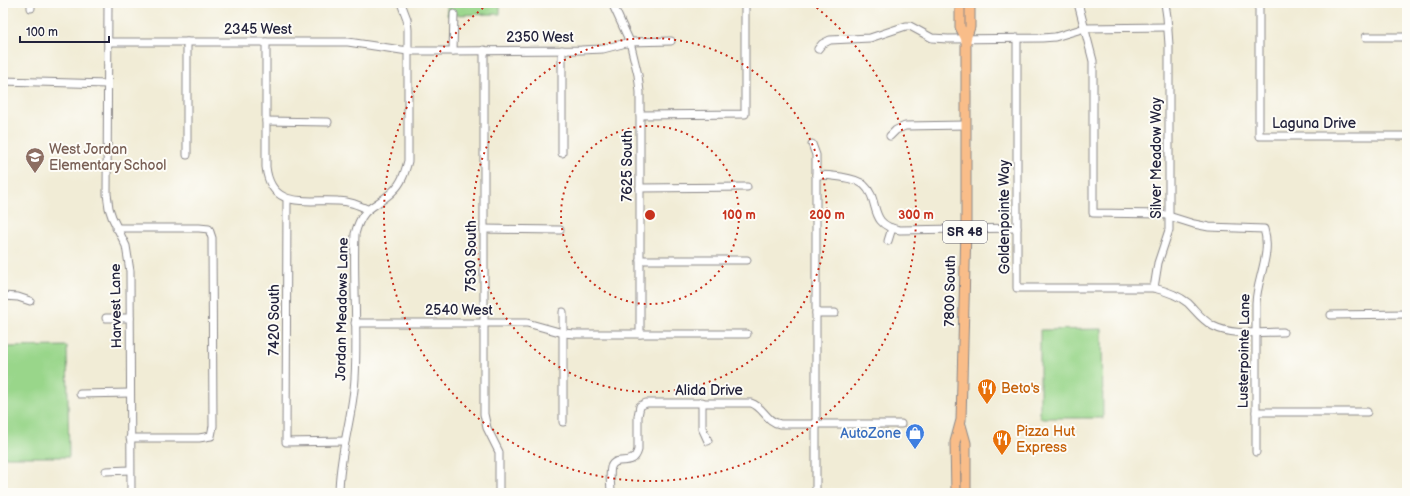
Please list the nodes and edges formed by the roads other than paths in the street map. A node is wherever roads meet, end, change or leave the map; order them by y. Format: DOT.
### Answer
graph roads {
  1 [pos="108,3"];
  2 [pos="401,3"];
  3 [pos="612,3"];
  4 [pos="746,3"];
  5 [pos="960,3"];
  6 [pos="970,3"];
  7 [pos="1078,3"];
  8 [pos="1164,3"];
  9 [pos="1259,3"];
  10 [pos="454,14"];
  11 [pos="1168,27"];
  12 [pos="1085,28"];
  13 [pos="1407,37"];
  14 [pos="966,38"];
  15 [pos="1017,38"];
  16 [pos="1366,38"];
  17 [pos="671,41"];
  18 [pos="108,42"];
  19 [pos="187,42"];
  20 [pos="266,42"];
  21 [pos="630,42"];
  22 [pos="818,49"];
  23 [pos="484,50"];
  24 [pos="562,50"];
  25 [pos="408,51"];
  26 [pos="453,51"];
  27 [pos="3,81"];
  28 [pos="107,84"];
  29 [pos="640,115"];
  30 [pos="266,121"];
  31 [pos="328,122"];
  32 [pos="966,126"];
  33 [pos="890,136"];
  34 [pos="1407,136"];
  35 [pos="812,144"];
  36 [pos="562,153"];
  37 [pos="188,155"];
  38 [pos="816,175"];
  39 [pos="747,187"];
  40 [pos="640,188"];
  41 [pos="287,199"];
  42 [pos="367,209"];
  43 [pos="1169,215"];
  44 [pos="116,228"];
  45 [pos="892,228"];
  46 [pos="966,228"];
  47 [pos="1017,228"];
  48 [pos="484,229"];
  49 [pos="560,230"];
  50 [pos="888,241"];
  51 [pos="640,260"];
  52 [pos="747,260"];
  53 [pos="1154,288"];
  54 [pos="3,296"];
  55 [pos="30,301"];
  56 [pos="563,312"];
  57 [pos="816,313"];
  58 [pos="835,313"];
  59 [pos="1407,314"];
  60 [pos="1331,315"];
  61 [pos="106,318"];
  62 [pos="130,318"];
  63 [pos="355,323"];
  64 [pos="484,323"];
  65 [pos="1256,332"];
  66 [pos="1282,332"];
  67 [pos="563,333"];
  68 [pos="640,334"];
  69 [pos="747,334"];
  70 [pos="80,394"];
  71 [pos="130,394"];
  72 [pos="702,402"];
  73 [pos="1256,412"];
  74 [pos="1367,412"];
  75 [pos="563,422"];
  76 [pos="901,424"];
  77 [pos="816,425"];
  78 [pos="961,425"];
  79 [pos="130,438"];
  80 [pos="345,441"];
  81 [pos="708,441"];
  82 [pos="1256,452"];
  83 [pos="130,470"];
  84 [pos="106,471"];
  85 [pos="130,493"];
  86 [pos="339,493"];
  87 [pos="500,493"];
  88 [pos="611,493"];
  89 [pos="816,493"];
  90 [pos="956,493"];
  91 [pos="966,493"];
  1 -- 18 [label="street, Harvest Lane"];
  2 -- 25 [label="street, Jordan Meadows Lane"];
  3 -- 21 [label="street, 7625 South"];
  4 -- 29 [label="street"];
  5 -- 14 [label="main road, 7800 South / SR 48"];
  6 -- 14 [label="main road, 7800 South / SR 48"];
  7 -- 12 [label="street"];
  8 -- 11 [label="street, Silver Meadow Way"];
  9 -- 34 [label="street, Laguna Drive"];
  10 -- 26 [label="street"];
  11 -- 12 [label="street"];
  11 -- 43 [label="street, Silver Meadow Way"];
  12 -- 15 [label="street"];
  12 -- 43 [label="street"];
  13 -- 16 [label="street"];
  14 -- 15 [label="street"];
  14 -- 22 [label="street"];
  14 -- 32 [label="main road, 7800 South / SR 48"];
  15 -- 47 [label="street, Goldenpointe Way"];
  17 -- 21 [label="street, 2350 West"];
  18 -- 19 [label="street, 2345 West"];
  18 -- 28 [label="street, Harvest Lane"];
  19 -- 20 [label="street, 2345 West"];
  19 -- 37 [label="street"];
  20 -- 25 [label="street, 2345 West"];
  20 -- 30 [label="street"];
  21 -- 24 [label="street, 2350 West"];
  21 -- 29 [label="street, 7625 South"];
  23 -- 24 [label="street, 2350 West"];
  23 -- 26 [label="street, 2350 West"];
  23 -- 48 [label="street, 7530 South"];
  24 -- 36 [label="street"];
  25 -- 26 [label="street, 2350 West"];
  25 -- 42 [label="street, Jordan Meadows Lane"];
  27 -- 28 [label="street"];
  28 -- 44 [label="street, Harvest Lane"];
  29 -- 40 [label="street, 7625 South"];
  30 -- 31 [label="street"];
  30 -- 41 [label="street"];
  32 -- 33 [label="street"];
  32 -- 46 [label="main road, 7800 South / SR 48"];
  35 -- 38 [label="street"];
  38 -- 45 [label="street"];
  38 -- 57 [label="street"];
  39 -- 40 [label="street"];
  40 -- 51 [label="street, 7625 South"];
  41 -- 42 [label="street"];
  41 -- 80 [label="street, 7420 South"];
  42 -- 63 [label="street, Jordan Meadows Lane"];
  43 -- 53 [label="street, Silver Meadow Way"];
  43 -- 65 [label="street, Lusterpointe Lane"];
  44 -- 62 [label="street, Harvest Lane"];
  44 -- 79 [label="street"];
  45 -- 46 [label="street"];
  45 -- 50 [label="street"];
  46 -- 47 [label="street"];
  46 -- 78 [label="main road, 7800 South / SR 48"];
  47 -- 53 [label="street, Goldenpointe Way"];
  48 -- 49 [label="street"];
  48 -- 64 [label="street, 7530 South"];
  51 -- 52 [label="street"];
  51 -- 68 [label="street, 7625 South"];
  53 -- 65 [label="street, Goldenpointe Way"];
  54 -- 55 [label="street"];
  56 -- 67 [label="street"];
  57 -- 58 [label="street"];
  57 -- 77 [label="street"];
  59 -- 60 [label="street"];
  61 -- 62 [label="street"];
  62 -- 71 [label="street, Harvest Lane"];
  63 -- 64 [label="street, 2540 West"];
  63 -- 80 [label="street, Jordan Meadows Lane"];
  64 -- 67 [label="street, 2540 West"];
  64 -- 87 [label="street, 7530 South"];
  65 -- 66 [label="street, Goldenpointe Way"];
  65 -- 73 [label="street, Lusterpointe Lane"];
  67 -- 68 [label="street, 2540 West"];
  67 -- 75 [label="street"];
  68 -- 69 [label="street, 2540 West"];
  70 -- 71 [label="street"];
  71 -- 79 [label="street, Harvest Lane"];
  72 -- 77 [label="street, Alida Drive"];
  72 -- 81 [label="street"];
  72 -- 88 [label="street, Alida Drive"];
  73 -- 74 [label="street"];
  73 -- 82 [label="street, Lusterpointe Lane"];
  76 -- 77 [label="street, Alida Drive"];
  77 -- 89 [label="street"];
  78 -- 90 [label="main road, 7800 South / SR 48"];
  78 -- 91 [label="main road, 7800 South / SR 48"];
  79 -- 83 [label="street, Harvest Lane"];
  80 -- 86 [label="street, Jordan Meadows Lane"];
  83 -- 84 [label="street"];
  83 -- 85 [label="street, Harvest Lane"];
}
